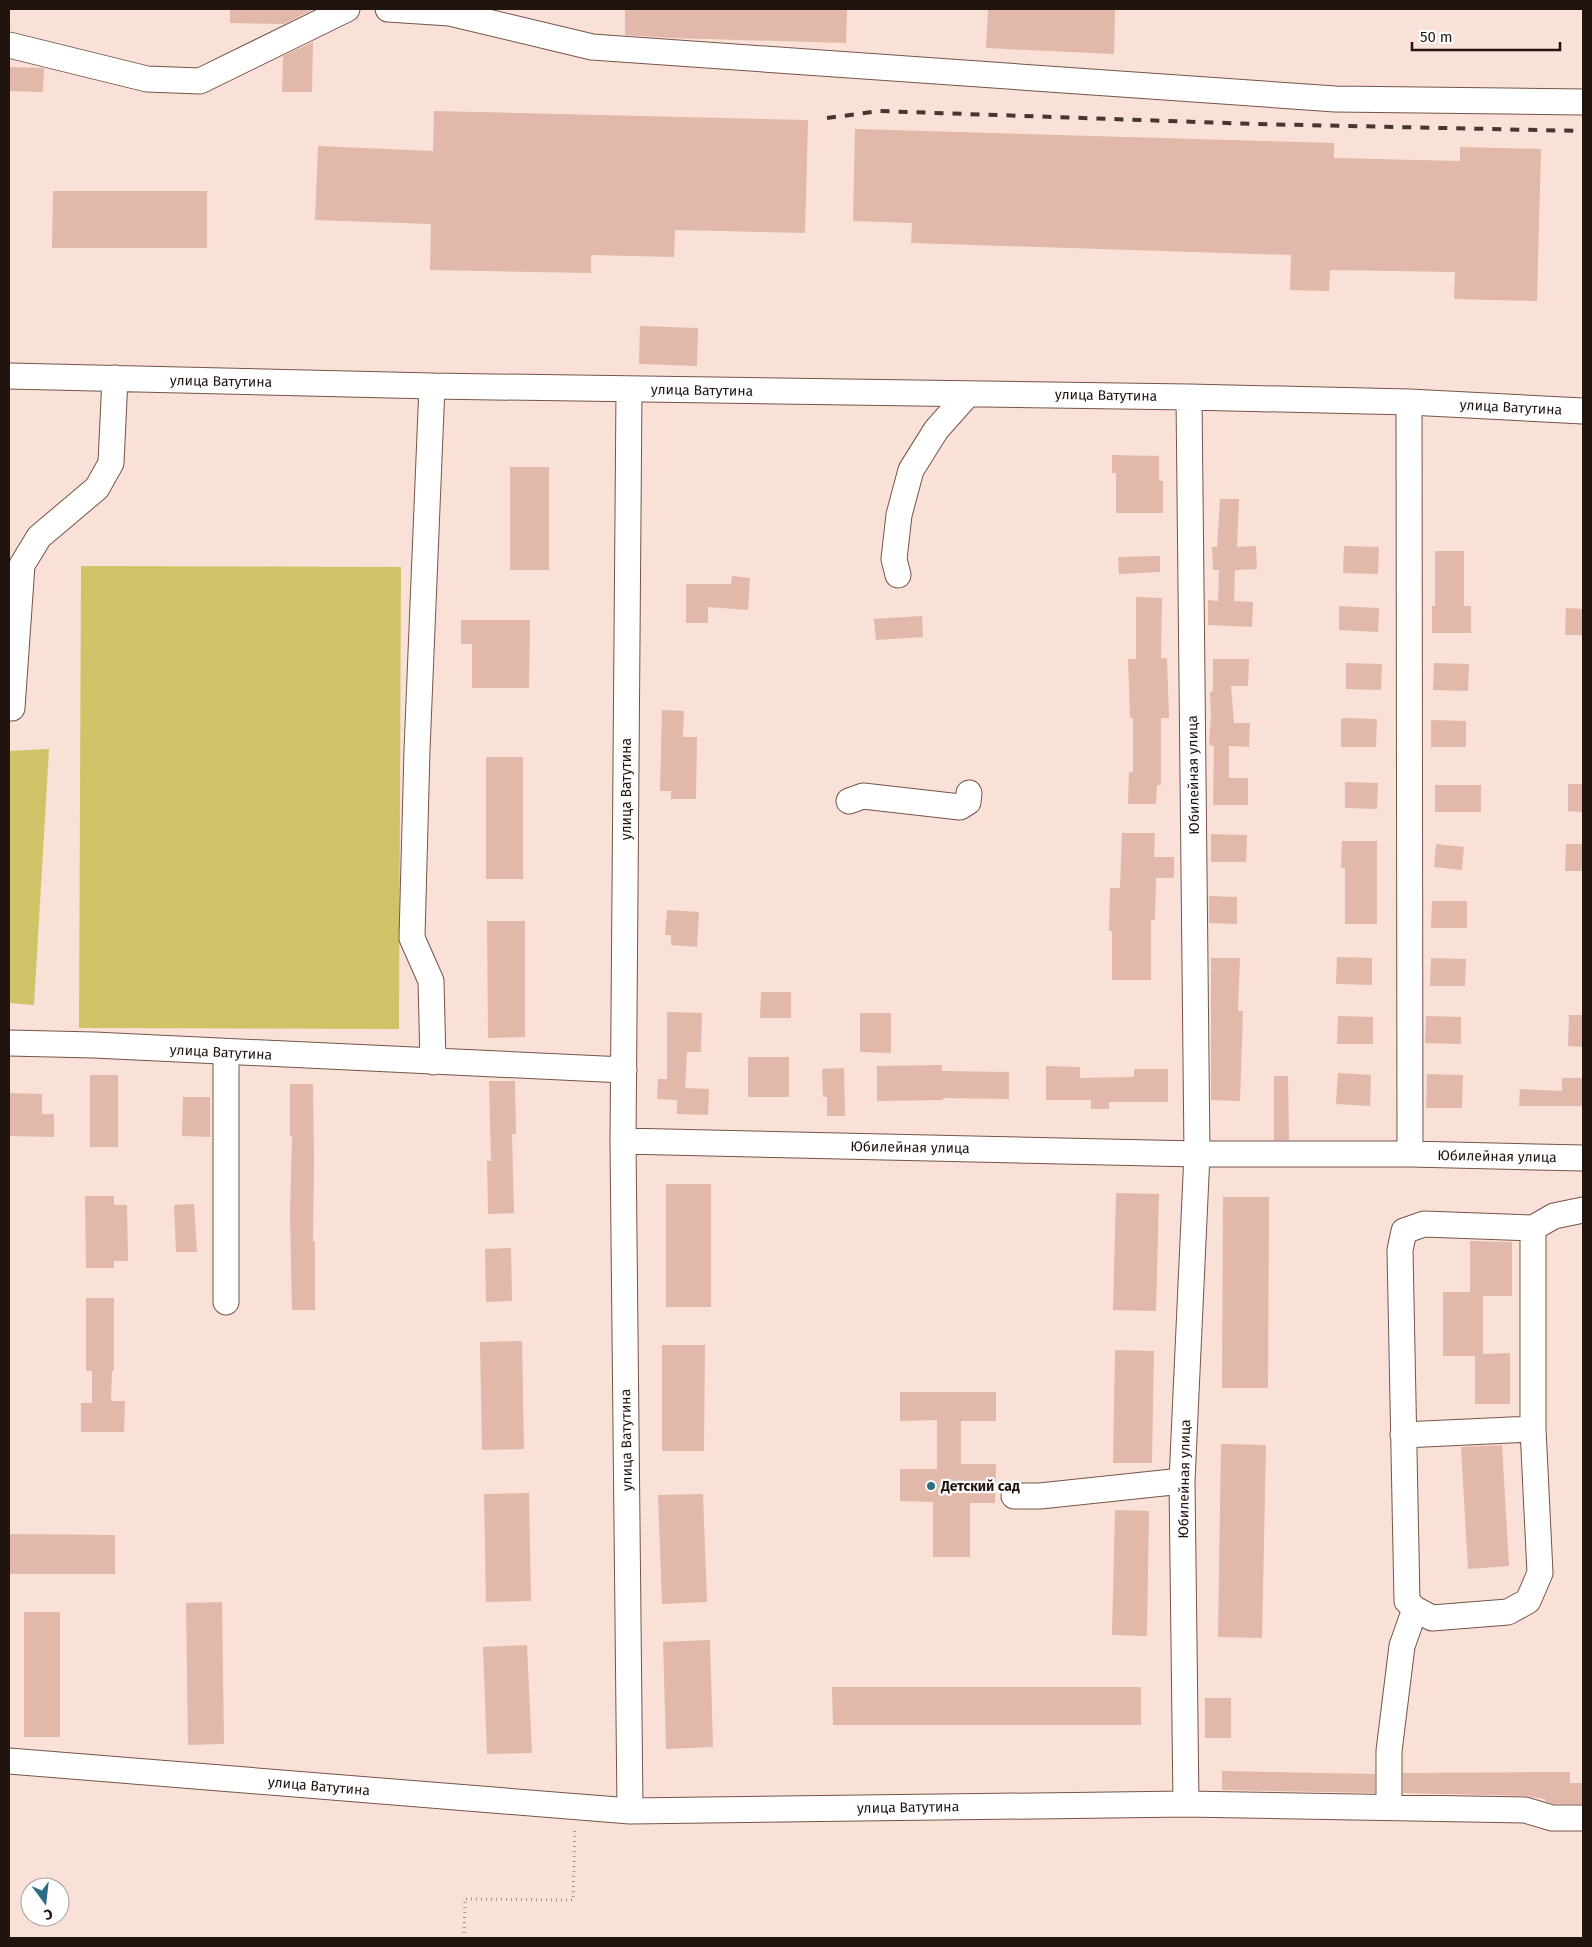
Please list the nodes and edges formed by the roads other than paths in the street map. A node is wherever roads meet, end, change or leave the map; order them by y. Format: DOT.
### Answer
graph roads {
  1 [pos="346,9"];
  2 [pos="388,9"];
  3 [pos="9,45"];
  4 [pos="1583,102"];
  5 [pos="9,376"];
  6 [pos="115,378"];
  7 [pos="432,386"];
  8 [pos="629,389"];
  9 [pos="968,394"];
  10 [pos="1189,397"];
  11 [pos="1409,402"];
  12 [pos="1583,411"];
  13 [pos="898,575"];
  14 [pos="12,708"];
  15 [pos="969,793"];
  16 [pos="849,801"];
  17 [pos="9,1043"];
  18 [pos="226,1052"];
  19 [pos="433,1062"];
  20 [pos="624,1070"];
  21 [pos="623,1141"];
  22 [pos="1198,1154"];
  23 [pos="1410,1154"];
  24 [pos="1583,1158"];
  25 [pos="1583,1210"];
  26 [pos="1533,1228"];
  27 [pos="226,1302"];
  28 [pos="1533,1430"];
  29 [pos="1403,1435"];
  30 [pos="1182,1481"];
  31 [pos="1014,1496"];
  32 [pos="1415,1609"];
  33 [pos="9,1761"];
  34 [pos="1186,1804"];
  35 [pos="1389,1807"];
  36 [pos="630,1811"];
  37 [pos="1583,1818"];
  1 -- 3 [label="street"];
  2 -- 4 [label="street"];
  5 -- 6 [label="street, улица Ватутина"];
  6 -- 7 [label="street, улица Ватутина"];
  6 -- 14 [label="street"];
  7 -- 8 [label="street, улица Ватутина"];
  7 -- 19 [label="street"];
  8 -- 9 [label="street, улица Ватутина"];
  8 -- 20 [label="street, улица Ватутина"];
  9 -- 10 [label="street, улица Ватутина"];
  9 -- 13 [label="street"];
  10 -- 11 [label="street, улица Ватутина"];
  10 -- 22 [label="street, Юбилейная улица"];
  11 -- 12 [label="street, улица Ватутина"];
  11 -- 23 [label="street"];
  15 -- 16 [label="street"];
  17 -- 18 [label="street, улица Ватутина"];
  18 -- 19 [label="street, улица Ватутина"];
  18 -- 27 [label="street"];
  19 -- 20 [label="street, улица Ватутина"];
  20 -- 21 [label="street, улица Ватутина"];
  21 -- 22 [label="street, Юбилейная улица"];
  21 -- 36 [label="street, улица Ватутина"];
  22 -- 23 [label="street, Юбилейная улица"];
  22 -- 30 [label="street, Юбилейная улица"];
  23 -- 24 [label="street, Юбилейная улица"];
  25 -- 26 [label="street"];
  26 -- 28 [label="street"];
  26 -- 29 [label="street"];
  28 -- 29 [label="street"];
  28 -- 32 [label="street"];
  29 -- 32 [label="street"];
  30 -- 31 [label="street"];
  30 -- 34 [label="street, Юбилейная улица"];
  32 -- 35 [label="street"];
  33 -- 36 [label="street, улица Ватутина"];
  34 -- 35 [label="street, улица Ватутина"];
  34 -- 36 [label="street, улица Ватутина"];
  35 -- 37 [label="street, улица Ватутина"];
}
